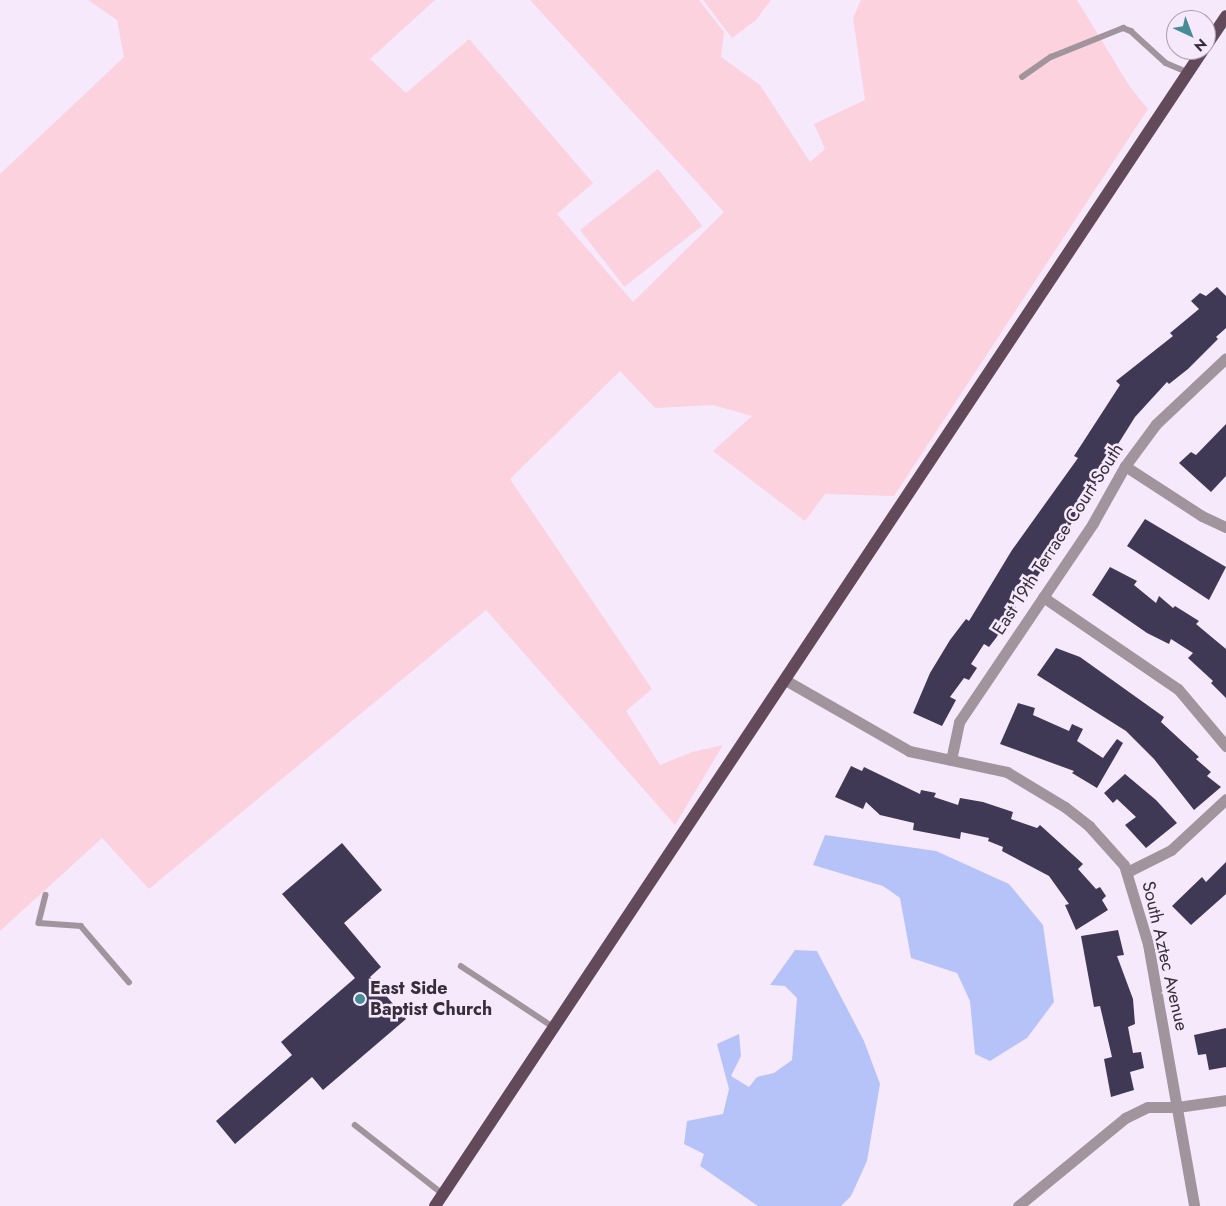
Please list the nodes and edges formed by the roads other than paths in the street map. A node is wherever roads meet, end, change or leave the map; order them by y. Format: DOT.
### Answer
graph roads {
  1 [pos="1226,16"];
  2 [pos="1216,31"];
  3 [pos="1197,60"];
  4 [pos="1189,73"];
  5 [pos="1022,77"];
  6 [pos="1226,358"];
  7 [pos="1126,466"];
  8 [pos="1226,527"];
  9 [pos="1043,597"];
  10 [pos="787,681"];
  11 [pos="1226,746"];
  12 [pos="952,760"];
  13 [pos="1226,799"];
  14 [pos="1127,872"];
  15 [pos="46,895"];
  16 [pos="461,966"];
  17 [pos="129,982"];
  18 [pos="555,1028"];
  19 [pos="1226,1100"];
  20 [pos="1177,1107"];
  21 [pos="355,1125"];
  22 [pos="443,1194"];
  23 [pos="435,1206"];
  24 [pos="1018,1206"];
  25 [pos="1194,1206"];
  1 -- 2 [label="main road"];
  3 -- 4 [label="main road"];
  4 -- 5 [label="lane"];
  4 -- 10 [label="main road"];
  6 -- 7 [label="street, East 19th Terrace Court South"];
  7 -- 8 [label="street"];
  7 -- 9 [label="street, East 19th Terrace Court South"];
  9 -- 11 [label="street"];
  9 -- 12 [label="street, East 19th Terrace Court South"];
  10 -- 12 [label="street, South Aztec Avenue"];
  10 -- 18 [label="main road"];
  12 -- 14 [label="street, South Aztec Avenue"];
  13 -- 14 [label="street"];
  14 -- 20 [label="street, South Aztec Avenue"];
  15 -- 17 [label="lane"];
  16 -- 18 [label="lane"];
  18 -- 22 [label="main road"];
  19 -- 20 [label="street"];
  20 -- 24 [label="street"];
  20 -- 25 [label="street, South Aztec Avenue"];
  21 -- 22 [label="lane"];
  22 -- 23 [label="main road"];
}
